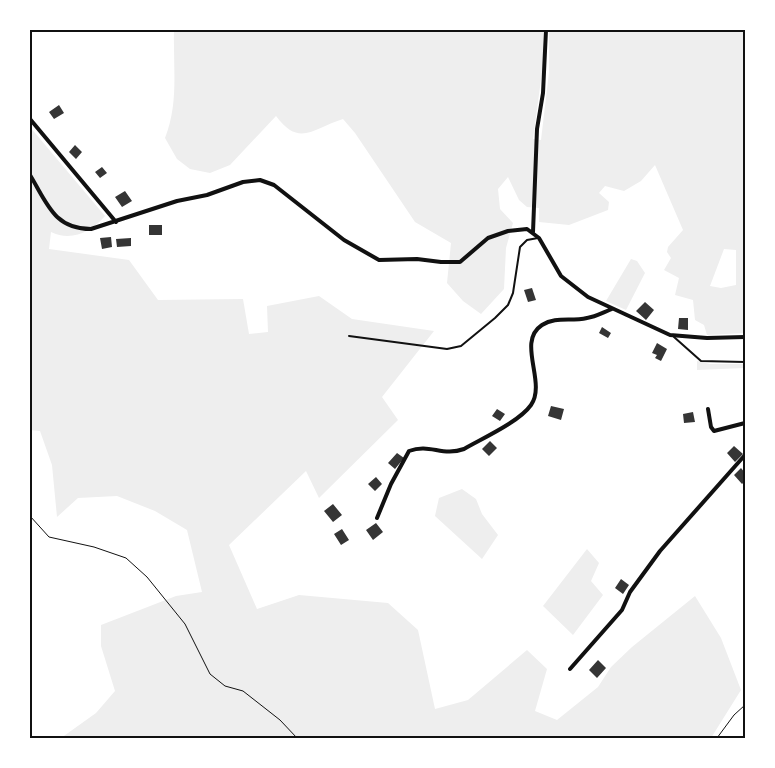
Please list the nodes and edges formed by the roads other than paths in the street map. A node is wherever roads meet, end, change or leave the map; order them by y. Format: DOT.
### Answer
graph roads {
  1 [pos="546,30"];
  2 [pos="30,119"];
  3 [pos="30,175"];
  4 [pos="116,222"];
  5 [pos="533,232"];
  6 [pos="538,238"];
  7 [pos="612,309"];
  8 [pos="672,335"];
  9 [pos="349,336"];
  10 [pos="745,337"];
  11 [pos="745,362"];
  12 [pos="708,409"];
  13 [pos="745,423"];
  14 [pos="745,455"];
  15 [pos="377,518"];
  16 [pos="570,669"];
  1 -- 5 [label="street"];
  2 -- 4 [label="street"];
  3 -- 4 [label="street"];
  4 -- 5 [label="street"];
  5 -- 6 [label="street"];
  6 -- 7 [label="street"];
  6 -- 9 [label="lane"];
  7 -- 8 [label="street"];
  7 -- 15 [label="street"];
  8 -- 10 [label="street"];
  8 -- 11 [label="lane"];
  12 -- 13 [label="street"];
  14 -- 16 [label="street"];
}
